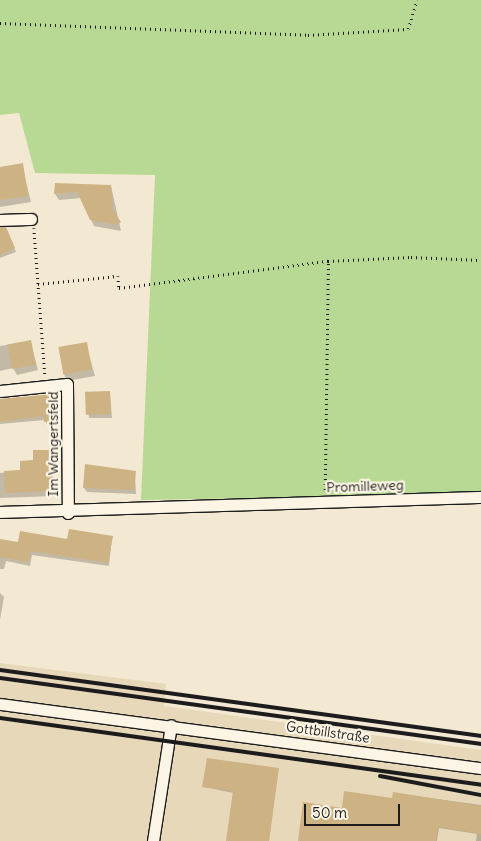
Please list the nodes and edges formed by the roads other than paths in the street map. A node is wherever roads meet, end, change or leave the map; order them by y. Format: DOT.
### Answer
graph roads {
  1 [pos="31,219"];
  2 [pos="0,220"];
  3 [pos="0,391"];
  4 [pos="481,497"];
  5 [pos="0,512"];
  6 [pos="68,513"];
  7 [pos="0,704"];
  8 [pos="171,725"];
  9 [pos="481,768"];
  10 [pos="154,841"];
  1 -- 2 [label="street"];
  3 -- 6 [label="street, Im Wangertsfeld"];
  4 -- 6 [label="street, Promilleweg"];
  5 -- 6 [label="street, Promilleweg"];
  7 -- 8 [label="street, Gottbillstraße"];
  8 -- 9 [label="street, Gottbillstraße"];
  8 -- 10 [label="street"];
}
